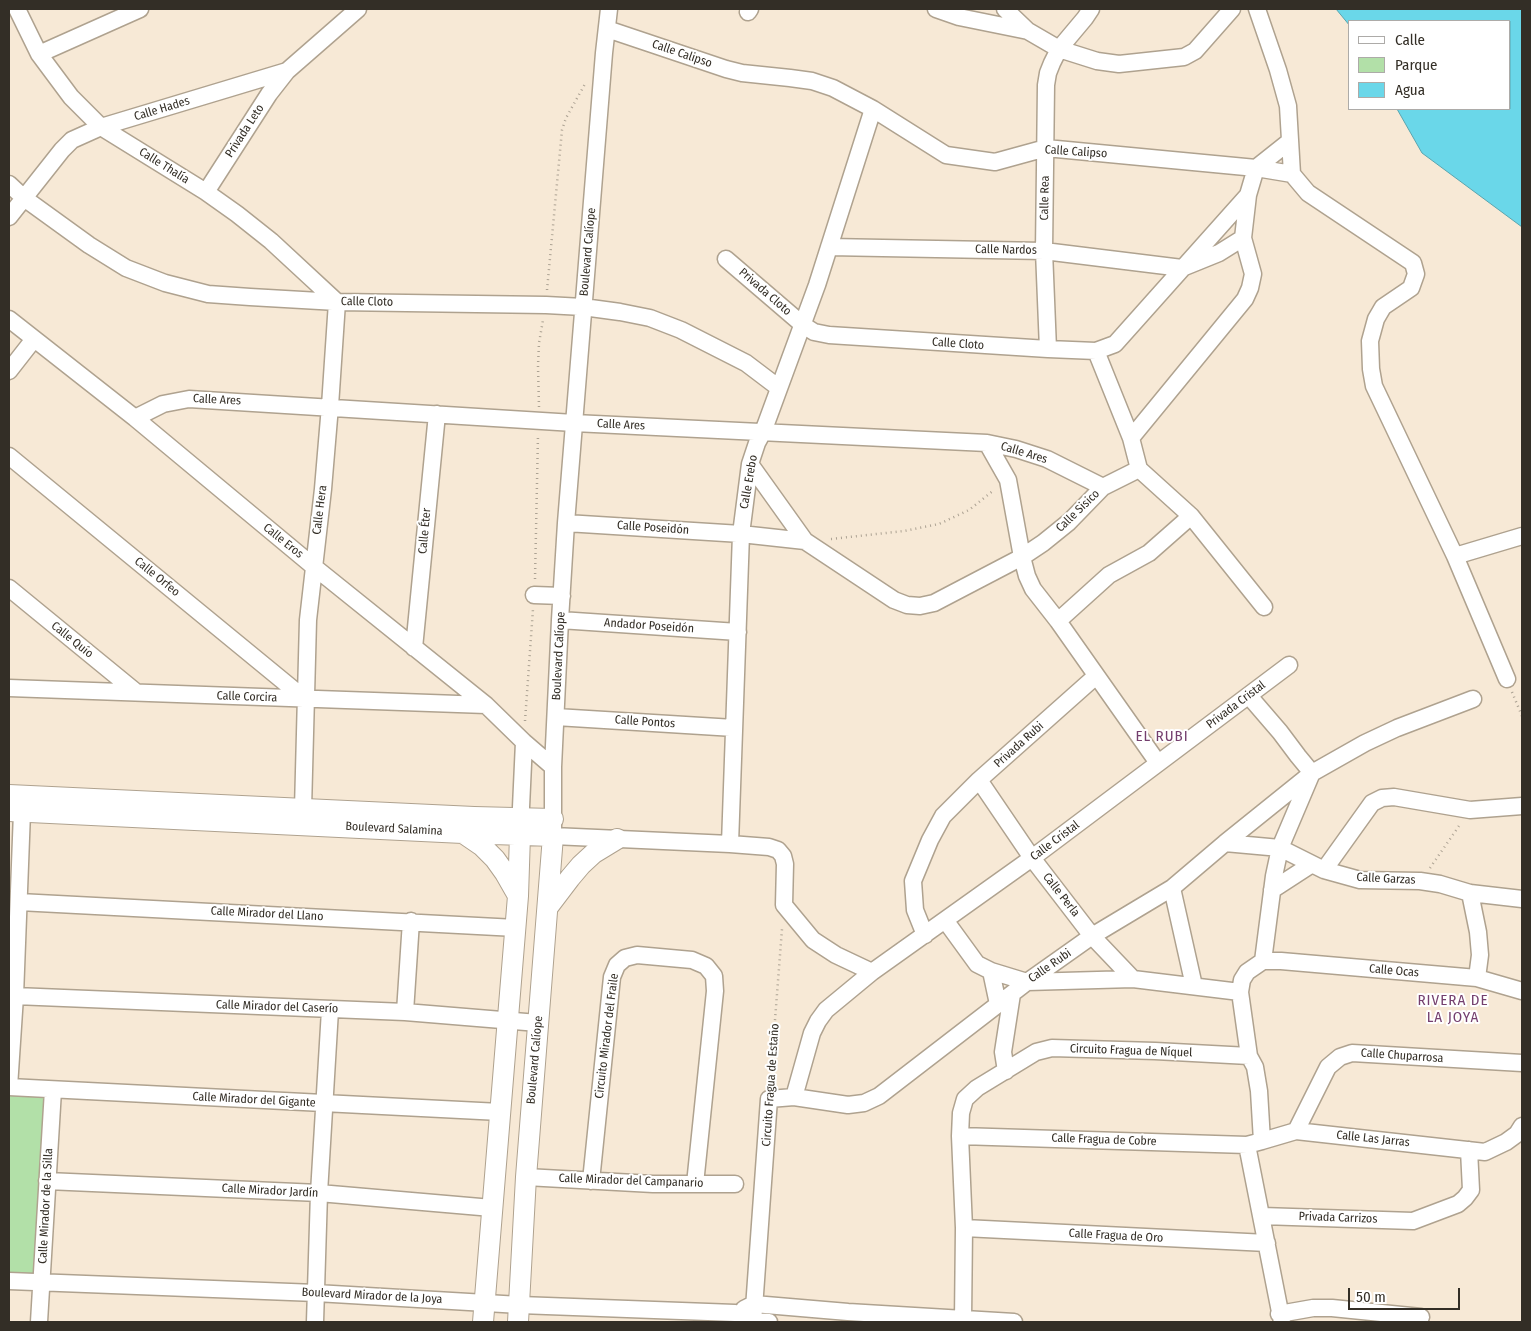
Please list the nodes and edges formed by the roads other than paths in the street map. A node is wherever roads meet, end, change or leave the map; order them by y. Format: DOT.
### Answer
graph roads {
  1 [pos="17,9"];
  2 [pos="140,9"];
  3 [pos="358,9"];
  4 [pos="609,9"];
  5 [pos="936,9"];
  6 [pos="1005,9"];
  7 [pos="1091,9"];
  8 [pos="1210,9"];
  9 [pos="1257,9"];
  10 [pos="1229,12"];
  11 [pos="960,13"];
  12 [pos="607,29"];
  13 [pos="1028,31"];
  14 [pos="1059,49"];
  15 [pos="39,54"];
  16 [pos="287,71"];
  17 [pos="873,109"];
  18 [pos="101,127"];
  19 [pos="1290,141"];
  20 [pos="1046,148"];
  21 [pos="1256,168"];
  22 [pos="1292,174"];
  23 [pos="9,184"];
  24 [pos="206,192"];
  25 [pos="1248,195"];
  26 [pos="24,198"];
  27 [pos="9,217"];
  28 [pos="1242,238"];
  29 [pos="829,246"];
  30 [pos="1044,251"];
  31 [pos="726,259"];
  32 [pos="1182,268"];
  33 [pos="337,302"];
  34 [pos="584,307"];
  35 [pos="9,319"];
  36 [pos="803,325"];
  37 [pos="34,340"];
  38 [pos="1048,349"];
  39 [pos="1096,351"];
  40 [pos="9,371"];
  41 [pos="779,388"];
  42 [pos="330,406"];
  43 [pos="436,414"];
  44 [pos="135,418"];
  45 [pos="574,423"];
  46 [pos="763,432"];
  47 [pos="1130,438"];
  48 [pos="987,443"];
  49 [pos="9,456"];
  50 [pos="750,464"];
  51 [pos="1139,469"];
  52 [pos="1102,487"];
  53 [pos="1191,516"];
  54 [pos="566,522"];
  55 [pos="741,534"];
  56 [pos="1522,536"];
  57 [pos="805,541"];
  58 [pos="1455,556"];
  59 [pos="1022,557"];
  60 [pos="313,566"];
  61 [pos="9,588"];
  62 [pos="534,594"];
  63 [pos="562,596"];
  64 [pos="1264,608"];
  65 [pos="560,620"];
  66 [pos="1058,621"];
  67 [pos="738,632"];
  68 [pos="414,648"];
  69 [pos="1289,665"];
  70 [pos="1096,676"];
  71 [pos="1507,678"];
  72 [pos="9,688"];
  73 [pos="136,692"];
  74 [pos="1249,696"];
  75 [pos="1473,698"];
  76 [pos="305,699"];
  77 [pos="486,705"];
  78 [pos="556,717"];
  79 [pos="734,728"];
  80 [pos="524,742"];
  81 [pos="1158,763"];
  82 [pos="553,768"];
  83 [pos="1312,773"];
  84 [pos="979,780"];
  85 [pos="9,795"];
  86 [pos="1522,806"];
  87 [pos="303,809"];
  88 [pos="16,812"];
  89 [pos="520,827"];
  90 [pos="553,827"];
  91 [pos="463,833"];
  92 [pos="617,839"];
  93 [pos="1225,842"];
  94 [pos="730,844"];
  95 [pos="1280,848"];
  96 [pos="1032,858"];
  97 [pos="1318,867"];
  98 [pos="1172,888"];
  99 [pos="1272,890"];
  100 [pos="1470,893"];
  101 [pos="518,896"];
  102 [pos="1522,899"];
  103 [pos="19,902"];
  104 [pos="548,907"];
  105 [pos="945,920"];
  106 [pos="411,921"];
  107 [pos="516,928"];
  108 [pos="924,935"];
  109 [pos="1092,936"];
  110 [pos="1263,961"];
  111 [pos="991,971"];
  112 [pos="872,972"];
  113 [pos="1477,978"];
  114 [pos="1133,979"];
  115 [pos="1027,982"];
  116 [pos="1194,986"];
  117 [pos="1240,992"];
  118 [pos="1522,992"];
  119 [pos="1012,994"];
  120 [pos="15,996"];
  121 [pos="998,1004"];
  122 [pos="330,1010"];
  123 [pos="405,1012"];
  124 [pos="508,1020"];
  125 [pos="538,1023"];
  126 [pos="1249,1056"];
  127 [pos="1522,1063"];
  128 [pos="1006,1070"];
  129 [pos="9,1087"];
  130 [pos="53,1090"];
  131 [pos="794,1097"];
  132 [pos="769,1099"];
  133 [pos="325,1104"];
  134 [pos="500,1112"];
  135 [pos="1522,1126"];
  136 [pos="1296,1131"];
  137 [pos="960,1136"];
  138 [pos="1255,1143"];
  139 [pos="1477,1151"];
  140 [pos="526,1177"];
  141 [pos="47,1181"];
  142 [pos="590,1181"];
  143 [pos="696,1184"];
  144 [pos="735,1184"];
  145 [pos="319,1193"];
  146 [pos="492,1208"];
  147 [pos="1262,1216"];
  148 [pos="964,1228"];
  149 [pos="1267,1243"];
  150 [pos="9,1281"];
  151 [pos="42,1282"];
  152 [pos="316,1293"];
  153 [pos="754,1304"];
  154 [pos="484,1312"];
  155 [pos="519,1313"];
  156 [pos="735,1313"];
  157 [pos="1421,1316"];
  158 [pos="1280,1318"];
  159 [pos="963,1320"];
  160 [pos="39,1322"];
  161 [pos="315,1322"];
  162 [pos="758,1322"];
  163 [pos="1014,1322"];
  1 -- 15 [label="street, Calle Thalía"];
  2 -- 15 [label="street"];
  3 -- 16 [label="street, Calle Hades"];
  4 -- 12 [label="street, Boulevard Calíope"];
  5 -- 11 [label="street"];
  6 -- 13 [label="street"];
  7 -- 14 [label="street, Calle Rea"];
  8 -- 10 [label="street"];
  9 -- 19 [label="street"];
  10 -- 14 [label="street"];
  11 -- 13 [label="street"];
  12 -- 17 [label="street, Calle Calipso"];
  12 -- 34 [label="street, Boulevard Calíope"];
  13 -- 14 [label="street"];
  14 -- 20 [label="street, Calle Rea"];
  15 -- 18 [label="street, Calle Thalía"];
  16 -- 18 [label="street, Calle Hades"];
  16 -- 24 [label="street, Privada Leto"];
  17 -- 20 [label="street, Calle Calipso"];
  17 -- 29 [label="street, Calle Erebo"];
  18 -- 24 [label="street, Calle Thalía"];
  18 -- 26 [label="street, Calle Hades"];
  19 -- 21 [label="street"];
  19 -- 22 [label="street"];
  20 -- 21 [label="street, Calle Calipso"];
  20 -- 30 [label="street, Calle Rea"];
  21 -- 22 [label="street, Calle Calipso"];
  21 -- 25 [label="street"];
  22 -- 58 [label="street"];
  23 -- 26 [label="street, Calle Cloto"];
  24 -- 33 [label="street, Calle Thalía"];
  25 -- 28 [label="street"];
  25 -- 32 [label="street"];
  26 -- 27 [label="street, Calle Hades"];
  26 -- 33 [label="street, Calle Cloto"];
  28 -- 32 [label="street"];
  28 -- 47 [label="street"];
  29 -- 30 [label="street, Calle Nardos"];
  29 -- 36 [label="street, Calle Erebo"];
  30 -- 32 [label="street, Calle Nardos"];
  30 -- 38 [label="street, Calle Rea"];
  31 -- 36 [label="street, Privada Cloto"];
  32 -- 39 [label="street, Calle Cloto"];
  33 -- 34 [label="street, Calle Cloto"];
  33 -- 42 [label="street, Calle Hera"];
  34 -- 41 [label="street, Calle Cloto"];
  34 -- 45 [label="street, Boulevard Calíope"];
  35 -- 37 [label="street, Calle Eros"];
  36 -- 38 [label="street, Calle Cloto"];
  36 -- 41 [label="street, Calle Erebo"];
  37 -- 40 [label="street"];
  37 -- 44 [label="street, Calle Eros"];
  38 -- 39 [label="street, Calle Cloto"];
  39 -- 47 [label="street"];
  41 -- 46 [label="street, Calle Erebo"];
  42 -- 43 [label="street, Calle Ares"];
  42 -- 44 [label="street, Calle Ares"];
  42 -- 60 [label="street, Calle Hera"];
  43 -- 45 [label="street, Calle Ares"];
  43 -- 68 [label="street, Calle Éter"];
  44 -- 60 [label="street, Calle Eros"];
  45 -- 46 [label="street, Calle Ares"];
  45 -- 54 [label="street, Boulevard Calíope"];
  46 -- 48 [label="street, Calle Ares"];
  46 -- 50 [label="street, Calle Erebo"];
  47 -- 51 [label="street"];
  48 -- 52 [label="street, Calle Ares"];
  48 -- 59 [label="street"];
  49 -- 76 [label="street, Calle Orfeo"];
  50 -- 55 [label="street, Calle Erebo"];
  50 -- 57 [label="street"];
  51 -- 52 [label="street, Calle Sisico"];
  51 -- 53 [label="street"];
  52 -- 59 [label="street, Calle Sisico"];
  53 -- 64 [label="street"];
  53 -- 66 [label="street"];
  54 -- 55 [label="street, Calle Poseidón"];
  54 -- 63 [label="street, Boulevard Calíope"];
  55 -- 57 [label="street, Calle Poseidón"];
  55 -- 67 [label="street, Calle Erebo"];
  56 -- 58 [label="street"];
  57 -- 59 [label="street, Calle Sisico"];
  58 -- 71 [label="street"];
  59 -- 66 [label="street"];
  60 -- 68 [label="street, Calle Eros"];
  60 -- 76 [label="street, Calle Hera"];
  61 -- 73 [label="street, Calle Quío"];
  62 -- 63 [label="street"];
  63 -- 65 [label="street, Boulevard Calíope"];
  65 -- 67 [label="street, Andador Poseidón"];
  65 -- 78 [label="street, Boulevard Calíope"];
  66 -- 70 [label="street"];
  67 -- 79 [label="street, Calle Erebo"];
  68 -- 77 [label="street, Calle Eros"];
  69 -- 74 [label="street, Privada Cristal"];
  70 -- 81 [label="street"];
  70 -- 84 [label="street, Privada Rubi"];
  72 -- 73 [label="street, Calle Corcira"];
  73 -- 76 [label="street, Calle Corcira"];
  74 -- 81 [label="street, Privada Cristal"];
  74 -- 83 [label="street"];
  75 -- 83 [label="street, Calle Rubi"];
  76 -- 77 [label="street, Calle Corcira"];
  76 -- 87 [label="street, Calle Hera"];
  77 -- 80 [label="street, Calle Eros"];
  78 -- 79 [label="street, Calle Pontos"];
  78 -- 82 [label="street, Boulevard Calíope"];
  79 -- 94 [label="street, Calle Erebo"];
  80 -- 82 [label="street, Calle Eros"];
  80 -- 89 [label="street"];
  81 -- 96 [label="street, Calle Cristal"];
  82 -- 90 [label="street, Boulevard Calíope"];
  83 -- 93 [label="street, Calle Rubi"];
  83 -- 95 [label="street"];
  84 -- 96 [label="street, Calle Perla"];
  84 -- 108 [label="street, Privada Rubi"];
  85 -- 87 [label="street, Boulevard Salamina"];
  86 -- 97 [label="street"];
  87 -- 89 [label="street, Boulevard Salamina"];
  88 -- 91 [label="street, Boulevard Salamina"];
  88 -- 103 [label="street"];
  89 -- 90 [label="street, Boulevard Salamina"];
  89 -- 91 [label="street, Boulevard Salamina"];
  89 -- 101 [label="street"];
  90 -- 92 [label="street, Boulevard Salamina"];
  90 -- 104 [label="street, Boulevard Calíope"];
  91 -- 101 [label="street"];
  92 -- 94 [label="street, Boulevard Salamina"];
  92 -- 104 [label="street"];
  93 -- 95 [label="street, Calle Garzas"];
  93 -- 98 [label="street, Calle Rubi"];
  94 -- 112 [label="street, Boulevard Salamina"];
  95 -- 97 [label="street, Calle Garzas"];
  95 -- 99 [label="street"];
  96 -- 105 [label="street, Calle Cristal"];
  96 -- 109 [label="street, Calle Perla"];
  97 -- 99 [label="street"];
  97 -- 100 [label="street, Calle Garzas"];
  98 -- 109 [label="street, Calle Rubi"];
  98 -- 116 [label="street"];
  99 -- 110 [label="street"];
  100 -- 102 [label="street, Calle Garzas"];
  100 -- 113 [label="street"];
  101 -- 107 [label="street"];
  103 -- 106 [label="street, Calle Mirador del Llano"];
  103 -- 120 [label="street"];
  104 -- 125 [label="street, Boulevard Calíope"];
  105 -- 108 [label="street, Calle Cristal"];
  105 -- 111 [label="street"];
  106 -- 107 [label="street, Calle Mirador del Llano"];
  106 -- 123 [label="street"];
  107 -- 124 [label="street"];
  108 -- 112 [label="street, Calle Cristal"];
  109 -- 114 [label="street, Calle Perla"];
  109 -- 115 [label="street, Calle Rubi"];
  110 -- 113 [label="street, Calle Ocas"];
  110 -- 117 [label="street"];
  111 -- 115 [label="street"];
  111 -- 121 [label="street"];
  112 -- 131 [label="street, Calle Cristal"];
  113 -- 118 [label="street, Calle Ocas"];
  114 -- 115 [label="street"];
  114 -- 116 [label="street"];
  115 -- 119 [label="street, Calle Rubi"];
  116 -- 117 [label="street"];
  117 -- 126 [label="street"];
  119 -- 121 [label="street, Calle Rubi"];
  119 -- 128 [label="street"];
  120 -- 122 [label="street, Calle Mirador del Caserío"];
  120 -- 129 [label="street"];
  121 -- 131 [label="street, Calle Rubi"];
  122 -- 123 [label="street, Calle Mirador del Caserío"];
  122 -- 133 [label="street"];
  123 -- 124 [label="street, Calle Mirador del Caserío"];
  124 -- 125 [label="street, Calle Mirador del Caserío"];
  124 -- 134 [label="street"];
  125 -- 140 [label="street, Boulevard Calíope"];
  126 -- 128 [label="street, Circuito Fragua de Níquel"];
  126 -- 138 [label="street"];
  127 -- 136 [label="street, Calle Chuparrosa"];
  128 -- 137 [label="street, Circuito Fragua de Níquel"];
  129 -- 130 [label="street, Calle Mirador del Gigante"];
  130 -- 133 [label="street, Calle Mirador del Gigante"];
  130 -- 141 [label="street, Calle Mirador de la Silla"];
  131 -- 132 [label="street, Calle Rubi"];
  132 -- 153 [label="street, Circuito Fragua de Estaño"];
  133 -- 134 [label="street, Calle Mirador del Gigante"];
  133 -- 145 [label="street"];
  134 -- 146 [label="street"];
  135 -- 139 [label="street"];
  136 -- 138 [label="street, Calle Las Jarras"];
  136 -- 139 [label="street, Calle Las Jarras"];
  137 -- 138 [label="street, Calle Fragua de Cobre"];
  137 -- 148 [label="street, Circuito Fragua de Níquel"];
  138 -- 147 [label="street"];
  139 -- 147 [label="street, Privada Carrizos"];
  140 -- 142 [label="street, Calle Mirador del Campanario"];
  140 -- 155 [label="street, Boulevard Calíope"];
  141 -- 145 [label="street, Calle Mirador Jardín"];
  141 -- 151 [label="street, Calle Mirador de la Silla"];
  142 -- 143 [label="street, Calle Mirador del Campanario"];
  142 -- 143 [label="street, Circuito Mirador del Fraile"];
  143 -- 144 [label="street, Calle Mirador del Campanario"];
  145 -- 146 [label="street, Calle Mirador Jardín"];
  145 -- 152 [label="street"];
  146 -- 154 [label="street"];
  147 -- 149 [label="street"];
  148 -- 149 [label="street, Calle Fragua de Oro"];
  148 -- 159 [label="street, Circuito Fragua de Níquel"];
  149 -- 158 [label="street"];
  150 -- 151 [label="street, Boulevard Mirador de la Joya"];
  151 -- 152 [label="street, Boulevard Mirador de la Joya"];
  151 -- 160 [label="street, Calle Mirador de la Silla"];
  152 -- 154 [label="street, Boulevard Mirador de la Joya"];
  152 -- 161 [label="street"];
  153 -- 156 [label="street, Boulevard Mirador de la Joya"];
  153 -- 159 [label="street"];
  153 -- 162 [label="street, Circuito Fragua de Estaño"];
  154 -- 155 [label="street, Boulevard Mirador de la Joya"];
  155 -- 156 [label="street, Boulevard Mirador de la Joya"];
  156 -- 162 [label="street, Boulevard Mirador de la Joya"];
  157 -- 158 [label="street"];
  159 -- 163 [label="street"];
}
